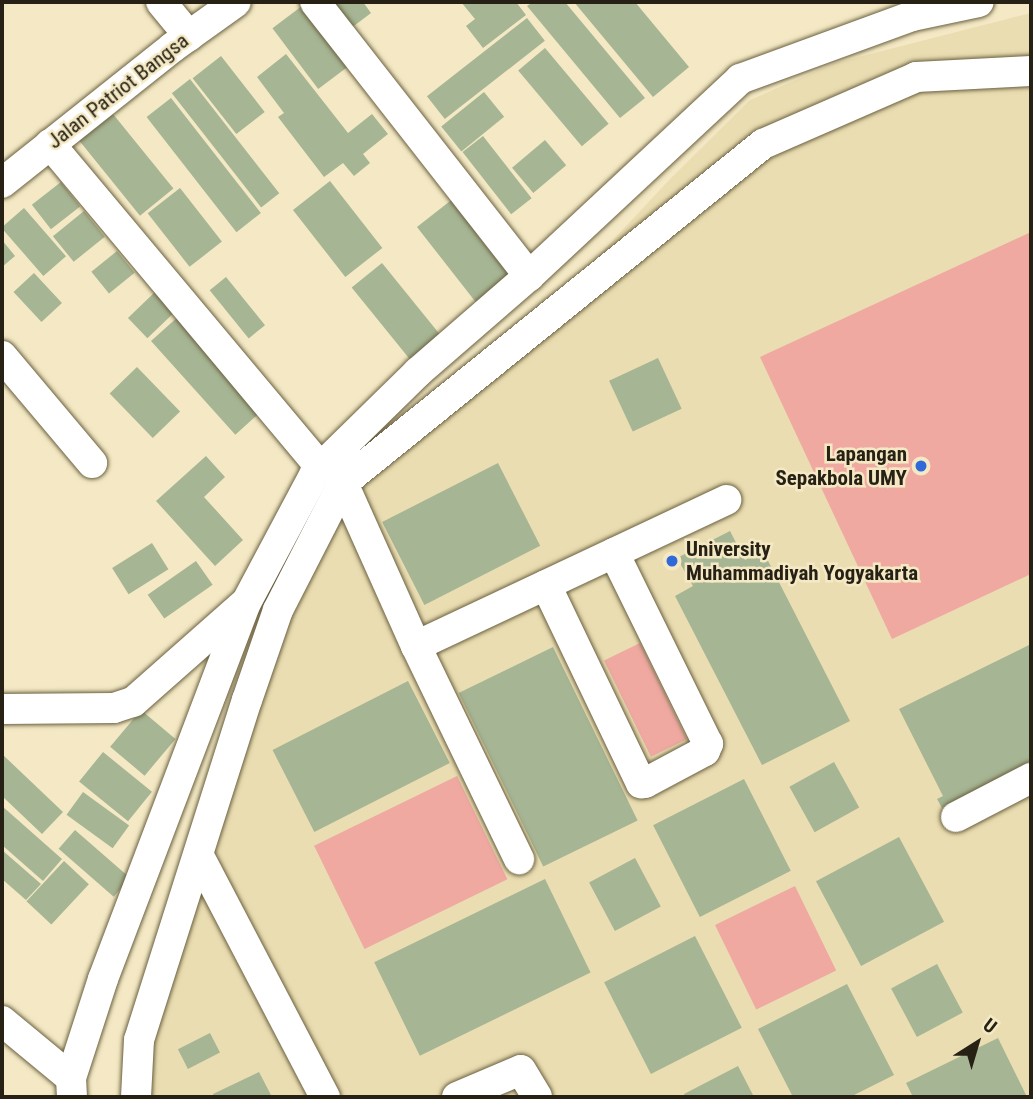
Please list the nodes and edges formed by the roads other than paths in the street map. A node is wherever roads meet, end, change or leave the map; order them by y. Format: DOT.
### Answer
graph roads {
  1 [pos="161,2"];
  2 [pos="236,2"];
  3 [pos="315,2"];
  4 [pos="979,2"];
  5 [pos="189,36"];
  6 [pos="1031,71"];
  7 [pos="50,144"];
  8 [pos="2,183"];
  9 [pos="529,276"];
  10 [pos="2,356"];
  11 [pos="92,463"];
  12 [pos="331,475"];
  13 [pos="726,499"];
  14 [pos="614,554"];
  15 [pos="546,585"];
  16 [pos="246,603"];
  17 [pos="416,646"];
  18 [pos="2,709"];
  19 [pos="1031,778"];
  20 [pos="956,817"];
  21 [pos="199,856"];
  22 [pos="519,859"];
  23 [pos="2,1021"];
  24 [pos="71,1088"];
  25 [pos="136,1097"];
  26 [pos="324,1097"];
  27 [pos="457,1097"];
  28 [pos="537,1097"];
  1 -- 5 [label="street"];
  2 -- 5 [label="street, Jalan Patriot Bangsa"];
  3 -- 9 [label="street"];
  4 -- 9 [label="street"];
  5 -- 7 [label="street, Jalan Patriot Bangsa"];
  6 -- 12 [label="street"];
  7 -- 8 [label="street, Jalan Patriot Bangsa"];
  7 -- 12 [label="street"];
  9 -- 12 [label="street"];
  10 -- 11 [label="street"];
  12 -- 16 [label="street"];
  12 -- 17 [label="street"];
  12 -- 21 [label="street"];
  13 -- 14 [label="street"];
  14 -- 15 [label="street"];
  14 -- 15 [label="street"];
  15 -- 17 [label="street"];
  16 -- 18 [label="street"];
  16 -- 24 [label="street"];
  17 -- 22 [label="street"];
  19 -- 20 [label="street"];
  21 -- 25 [label="street"];
  21 -- 26 [label="street"];
  23 -- 24 [label="street"];
  27 -- 28 [label="street"];
}
